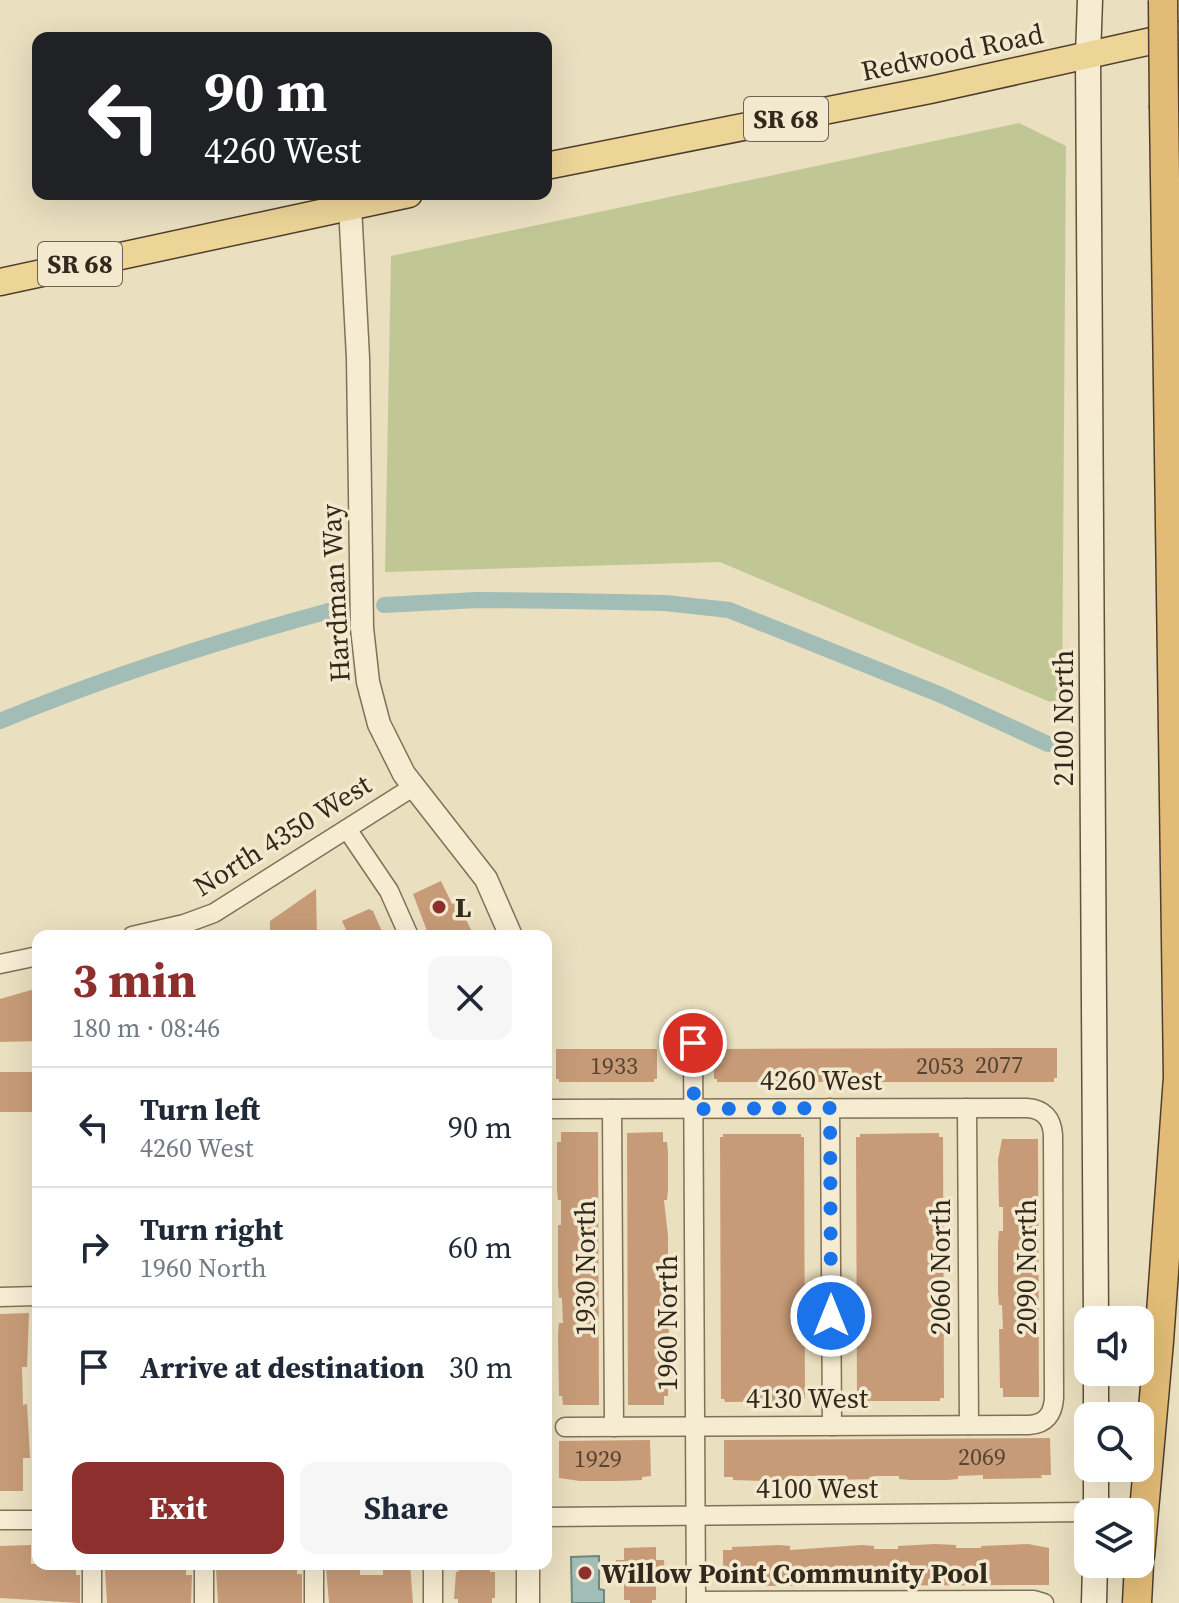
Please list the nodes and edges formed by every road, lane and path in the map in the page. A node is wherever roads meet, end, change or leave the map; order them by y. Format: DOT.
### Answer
graph roads {
  1 [pos="1090,0"];
  2 [pos="1163,0"];
  3 [pos="1179,35"];
  4 [pos="1088,56"];
  5 [pos="552,165"];
  6 [pos="380,200"];
  7 [pos="350,206"];
  8 [pos="0,282"];
  9 [pos="413,787"];
  10 [pos="347,829"];
  11 [pos="158,930"];
  12 [pos="406,930"];
  13 [pos="508,930"];
  14 [pos="32,957"];
  15 [pos="0,964"];
  16 [pos="693,1043"];
  17 [pos="830,1108"];
  18 [pos="967,1108"];
  19 [pos="552,1109"];
  20 [pos="612,1109"];
  21 [pos="694,1109"];
  22 [pos="1046,1115"];
  23 [pos="32,1296"];
  24 [pos="0,1297"];
  25 [pos="1096,1306"];
  26 [pos="1047,1419"];
  27 [pos="969,1425"];
  28 [pos="696,1426"];
  29 [pos="832,1426"];
  30 [pos="565,1427"];
  31 [pos="614,1427"];
  32 [pos="1145,1498"];
  33 [pos="1074,1512"];
  34 [pos="552,1517"];
  35 [pos="696,1517"];
  36 [pos="0,1520"];
  37 [pos="32,1520"];
  38 [pos="92,1570"];
  39 [pos="204,1570"];
  40 [pos="314,1570"];
  41 [pos="433,1570"];
  42 [pos="528,1570"];
  43 [pos="1095,1578"];
  44 [pos="1138,1578"];
  45 [pos="696,1602"];
  46 [pos="92,1603"];
  47 [pos="204,1603"];
  48 [pos="314,1603"];
  49 [pos="433,1603"];
  50 [pos="528,1603"];
  51 [pos="1044,1603"];
  52 [pos="1094,1603"];
  53 [pos="1137,1603"];
  1 -- 4 [label="main road"];
  2 -- 32 [label="highway, bridge"];
  3 -- 4 [label="main road, Redwood Road / SR 68"];
  4 -- 5 [label="main road, Redwood Road / SR 68"];
  4 -- 25 [label="main road, 2100 North"];
  6 -- 7 [label="main road, SR 68"];
  7 -- 8 [label="main road, SR 68"];
  7 -- 9 [label="street, Hardman Way"];
  9 -- 10 [label="street, North 4350 West"];
  9 -- 13 [label="street, Hardman Way"];
  10 -- 11 [label="street, North 4350 West"];
  10 -- 12 [label="street"];
  14 -- 15 [label="street"];
  16 -- 21 [label="street, 1960 North"];
  17 -- 18 [label="street, 4260 West"];
  17 -- 21 [label="street, 4260 West"];
  17 -- 29 [label="street"];
  18 -- 22 [label="street, 4260 West"];
  18 -- 27 [label="street, 2060 North"];
  19 -- 20 [label="street, 4260 West"];
  20 -- 21 [label="street, 4260 West"];
  20 -- 31 [label="street, 1930 North"];
  21 -- 28 [label="street, 1960 North"];
  22 -- 26 [label="street, 2090 North"];
  23 -- 24 [label="street"];
  26 -- 27 [label="street, 4130 West"];
  27 -- 29 [label="street, 4130 West"];
  28 -- 29 [label="street, 4130 West"];
  28 -- 31 [label="street, 4130 West"];
  28 -- 35 [label="street, 1960 North"];
  30 -- 31 [label="street, 4130 West"];
  33 -- 35 [label="street, 4100 West"];
  34 -- 35 [label="street, 4100 West"];
  35 -- 45 [label="street, 1960 North"];
  36 -- 37 [label="street"];
  38 -- 46 [label="street"];
  39 -- 47 [label="street"];
  40 -- 48 [label="street"];
  41 -- 49 [label="street"];
  42 -- 50 [label="street"];
  43 -- 52 [label="main road"];
  44 -- 53 [label="highway"];
  45 -- 51 [label="street"];
}
